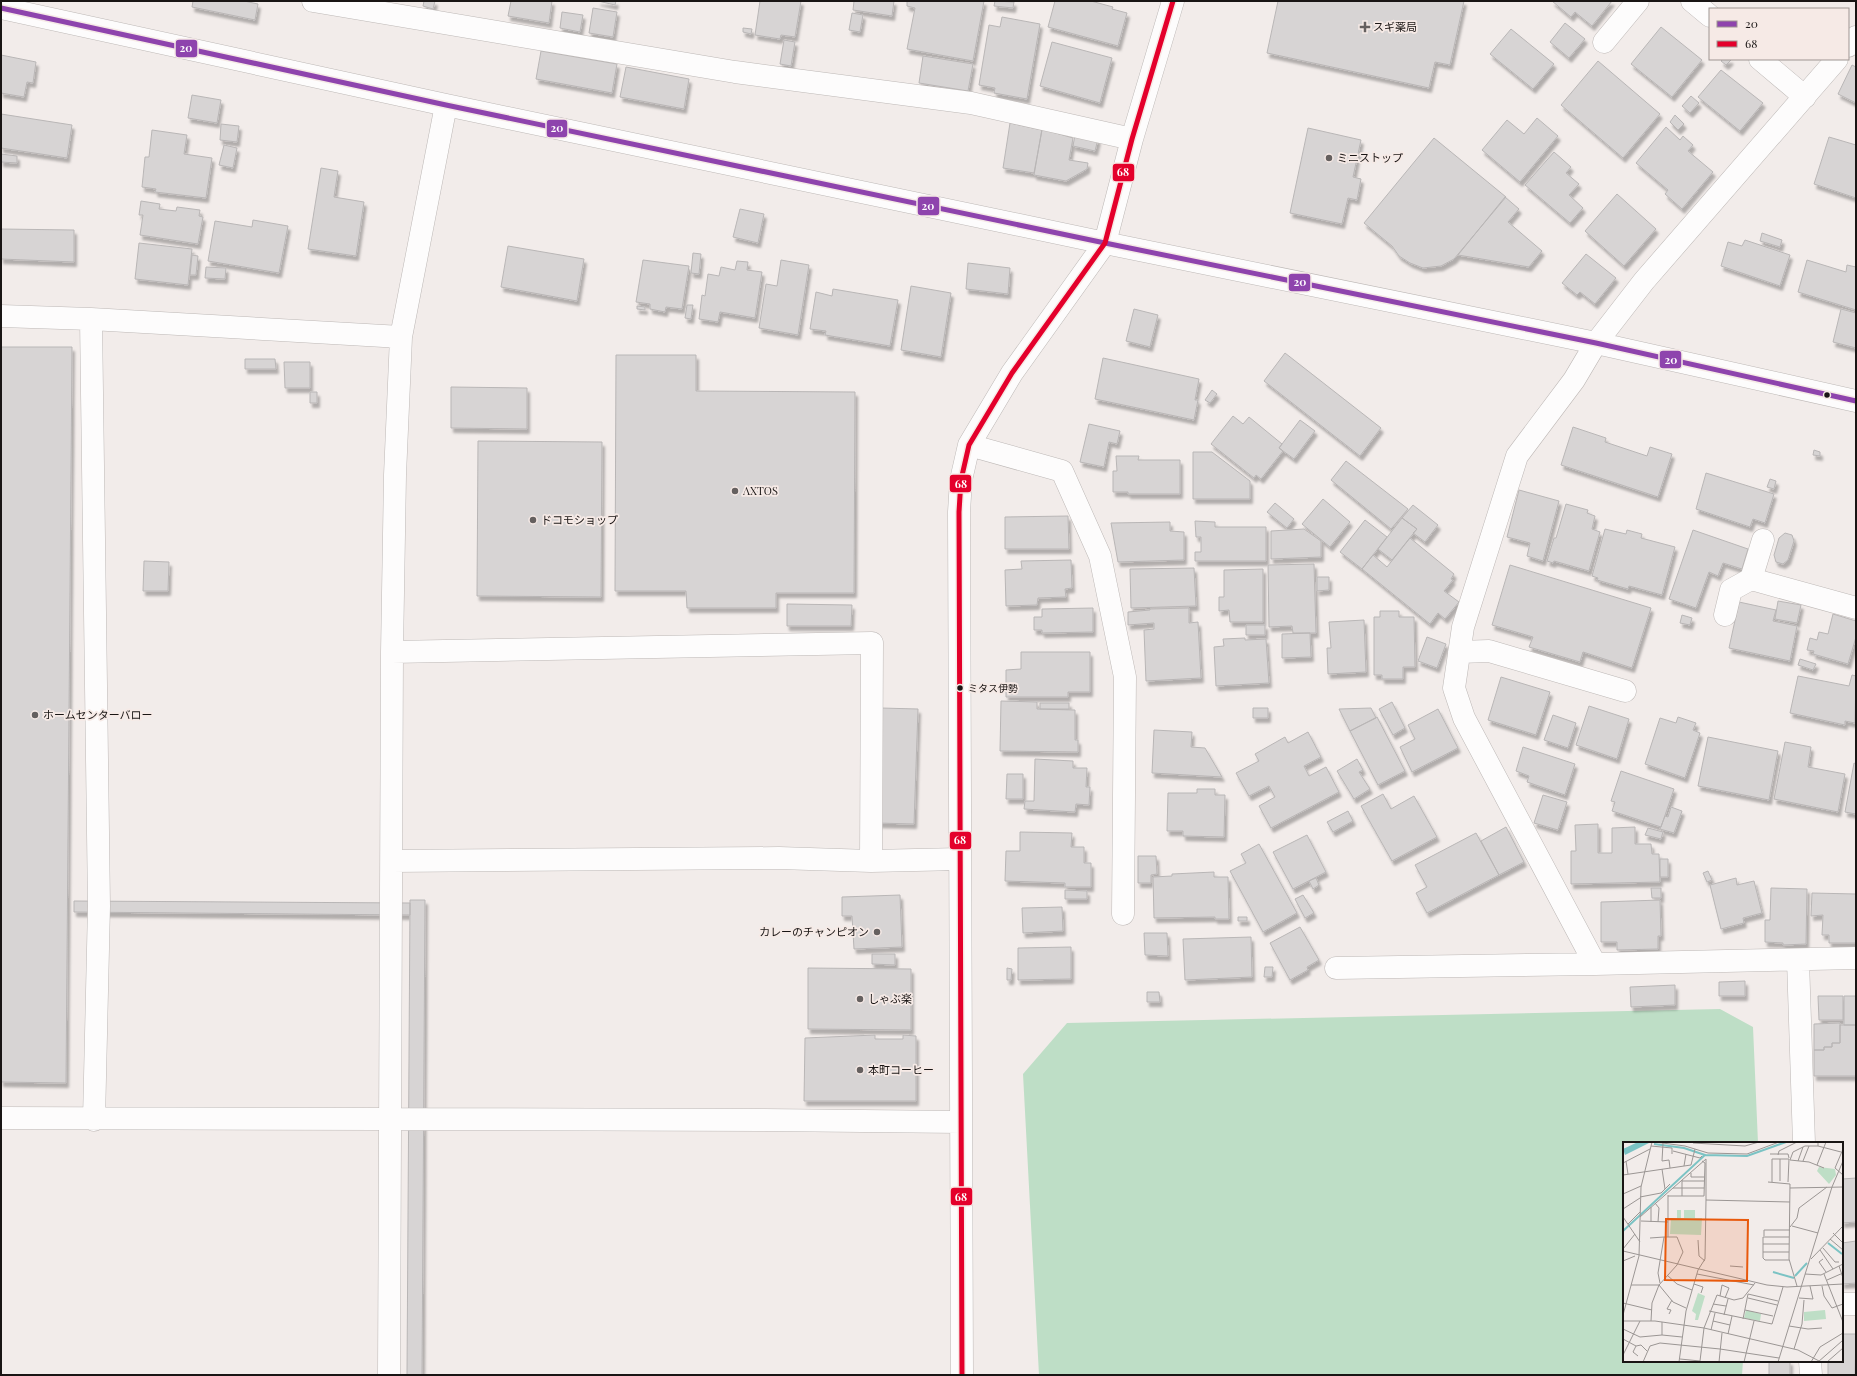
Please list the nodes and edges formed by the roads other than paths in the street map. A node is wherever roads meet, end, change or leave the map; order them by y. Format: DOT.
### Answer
graph roads {
  1 [pos="313,1"];
  2 [pos="1173,1"];
  3 [pos="1638,1"];
  4 [pos="1692,1"];
  5 [pos="1,8"];
  6 [pos="1709,15"];
  7 [pos="1856,37"];
  8 [pos="1604,42"];
  9 [pos="1849,45"];
  10 [pos="1761,60"];
  11 [pos="1836,60"];
  12 [pos="1805,97"];
  13 [pos="446,105"];
  14 [pos="1132,139"];
  15 [pos="1105,243"];
  16 [pos="1,316"];
  17 [pos="91,319"];
  18 [pos="401,337"];
  19 [pos="1596,343"];
  20 [pos="1856,401"];
  21 [pos="969,445"];
  22 [pos="1763,540"];
  23 [pos="1751,579"];
  24 [pos="1856,608"];
  25 [pos="1725,615"];
  26 [pos="392,652"];
  27 [pos="1459,652"];
  28 [pos="1626,691"];
  29 [pos="960,859"];
  30 [pos="392,861"];
  31 [pos="871,861"];
  32 [pos="1122,914"];
  33 [pos="1856,958"];
  34 [pos="1798,960"];
  35 [pos="1595,964"];
  36 [pos="1336,968"];
  37 [pos="1,1118"];
  38 [pos="391,1119"];
  39 [pos="94,1120"];
  40 [pos="961,1122"];
  41 [pos="1804,1142"];
  42 [pos="1843,1304"];
  43 [pos="1856,1304"];
  44 [pos="1810,1362"];
  45 [pos="389,1375"];
  46 [pos="962,1375"];
  47 [pos="1811,1375"];
  1 -- 14 [label="street"];
  2 -- 14 [label="street"];
  3 -- 8 [label="street"];
  4 -- 6 [label="street"];
  5 -- 13 [label="street"];
  7 -- 9 [label="street"];
  10 -- 12 [label="street"];
  11 -- 12 [label="street"];
  12 -- 19 [label="street"];
  13 -- 15 [label="street"];
  13 -- 18 [label="street"];
  14 -- 15 [label="street"];
  15 -- 19 [label="street"];
  15 -- 21 [label="street"];
  16 -- 17 [label="street"];
  17 -- 18 [label="street"];
  17 -- 39 [label="street"];
  18 -- 26 [label="street"];
  19 -- 20 [label="street"];
  19 -- 27 [label="street"];
  21 -- 29 [label="street"];
  21 -- 32 [label="street"];
  22 -- 23 [label="street"];
  23 -- 24 [label="street"];
  23 -- 25 [label="street"];
  26 -- 30 [label="street"];
  26 -- 31 [label="street"];
  27 -- 28 [label="street"];
  27 -- 35 [label="street"];
  29 -- 31 [label="street"];
  29 -- 40 [label="street"];
  30 -- 31 [label="street"];
  30 -- 38 [label="street"];
  33 -- 34 [label="street"];
  34 -- 35 [label="street"];
  34 -- 41 [label="street"];
  35 -- 36 [label="street"];
  37 -- 39 [label="street"];
  38 -- 39 [label="street"];
  38 -- 40 [label="street"];
  38 -- 45 [label="street"];
  40 -- 46 [label="street"];
  42 -- 43 [label="street"];
  44 -- 47 [label="street"];
}
